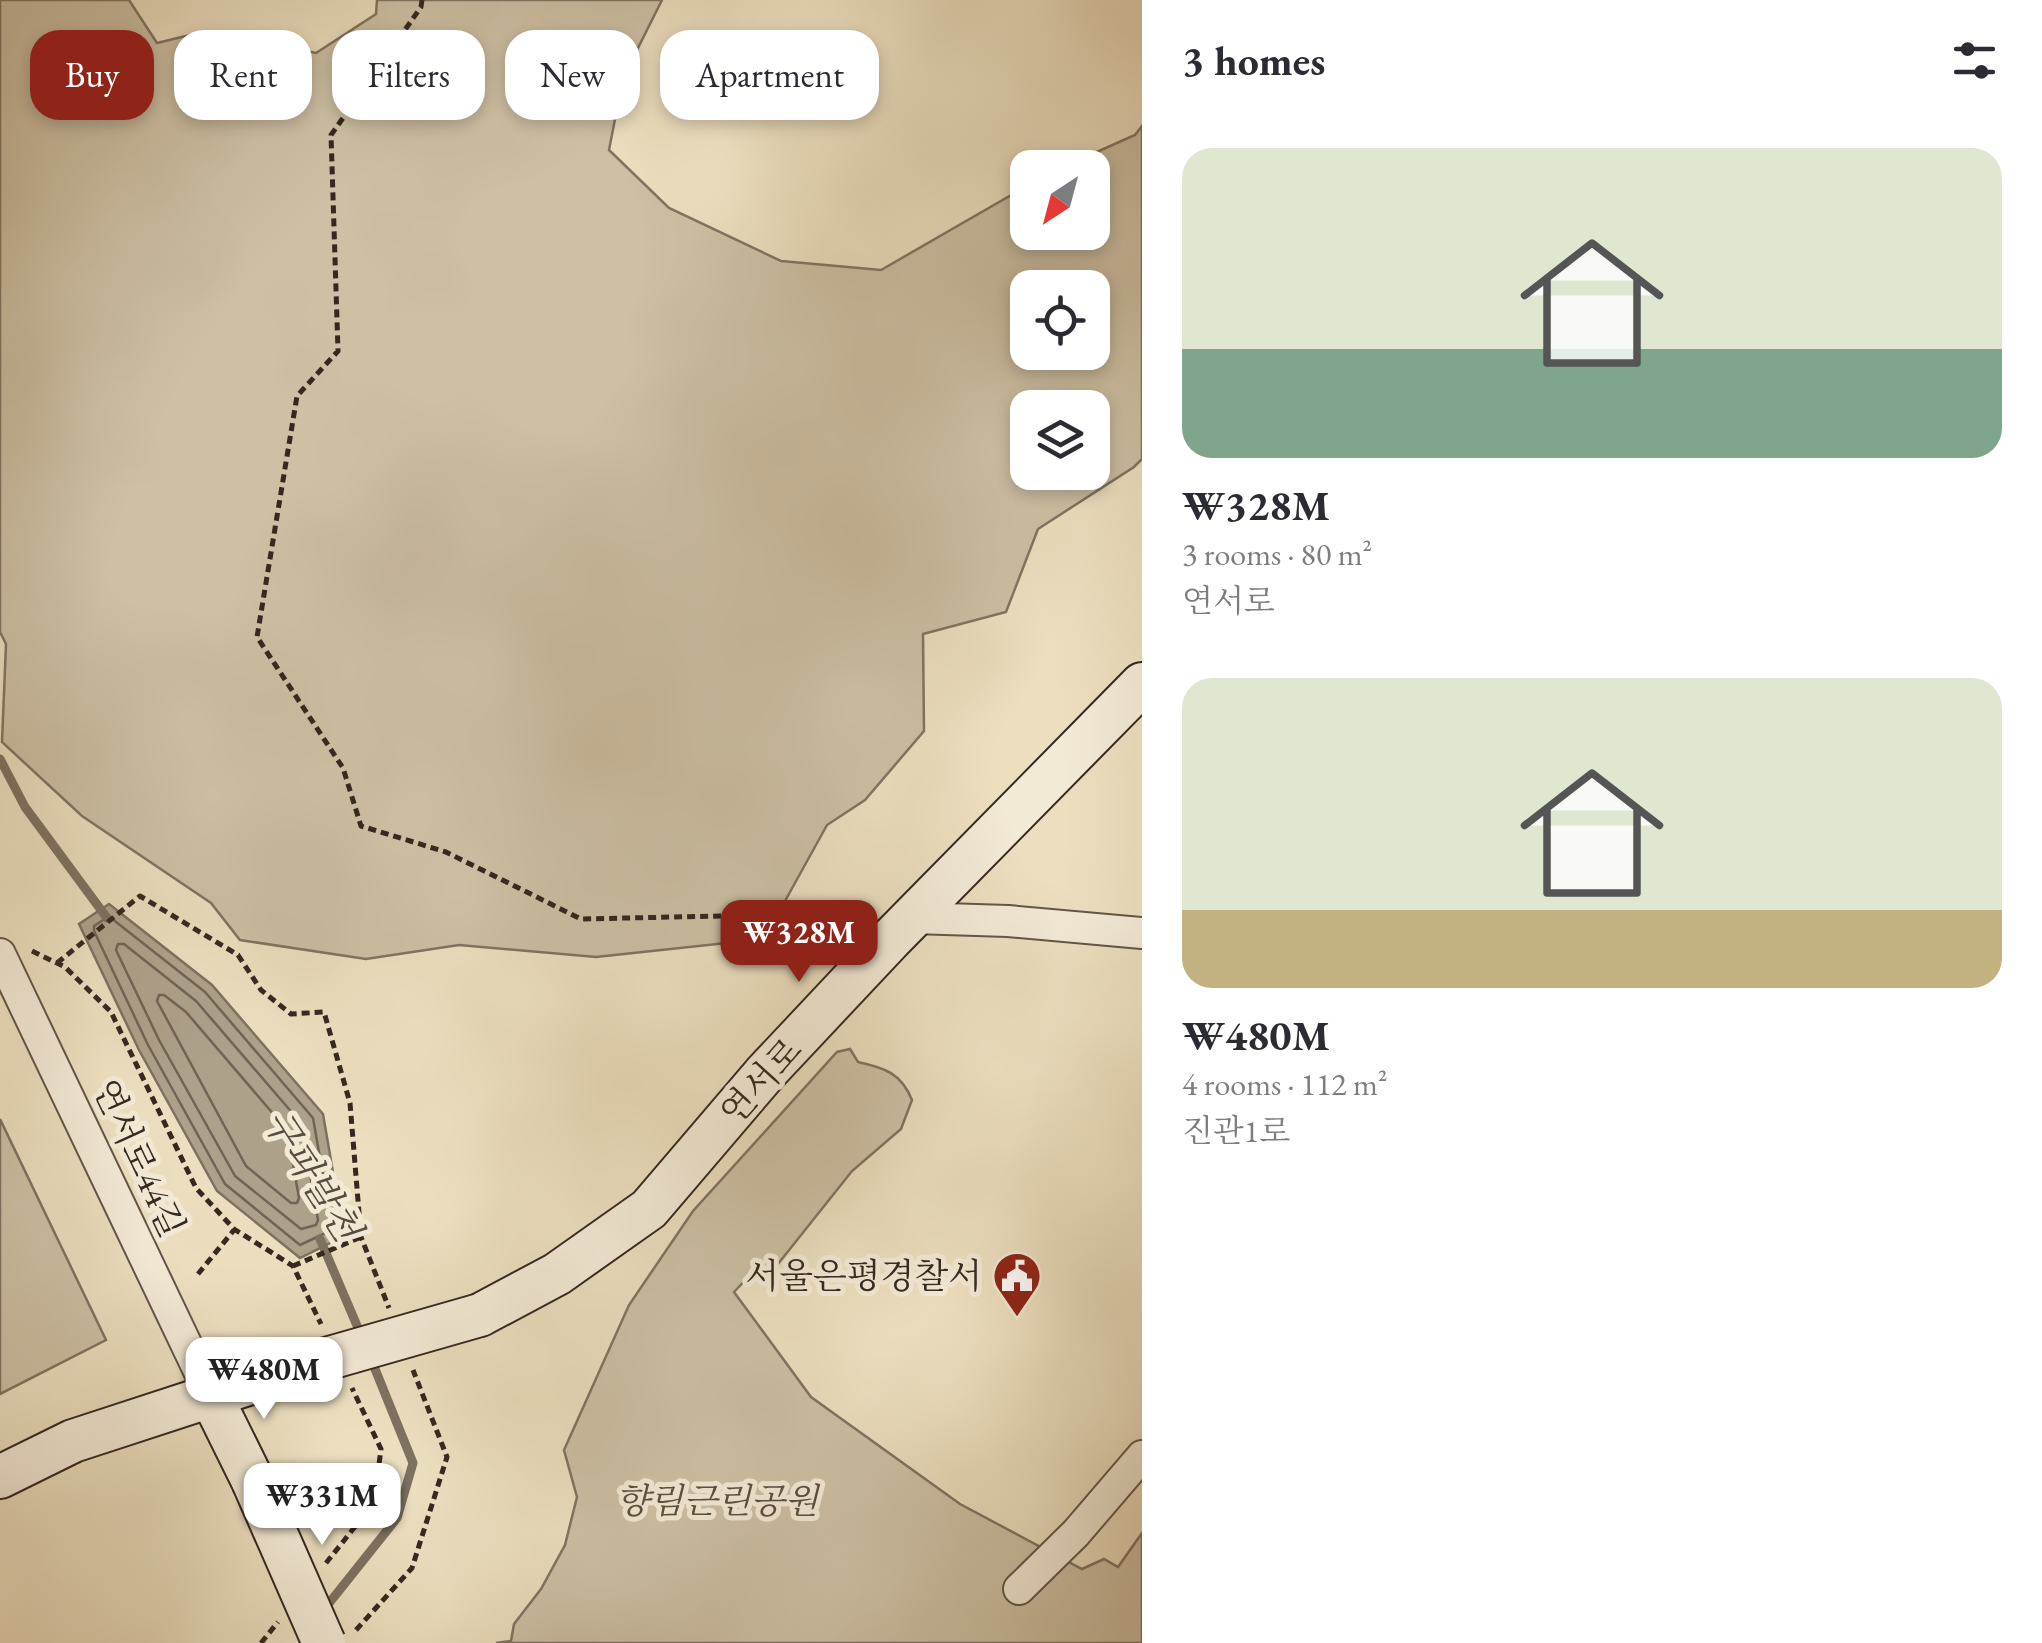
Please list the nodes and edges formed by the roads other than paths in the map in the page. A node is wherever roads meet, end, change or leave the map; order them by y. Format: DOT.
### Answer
graph roads {
  1 [pos="1142,684"];
  2 [pos="902,928"];
  3 [pos="1142,933"];
  4 [pos="0,954"];
  5 [pos="210,1394"];
  6 [pos="1142,1456"];
  7 [pos="0,1478"];
  8 [pos="1019,1589"];
  9 [pos="339,1637"];
  1 -- 2 [label="main road, 연서로"];
  2 -- 3 [label="street"];
  2 -- 5 [label="main road, 연서로, bridge"];
  4 -- 5 [label="street, 연서로44길"];
  5 -- 7 [label="main road"];
  5 -- 9 [label="main road, bridge"];
  6 -- 8 [label="street"];
}
